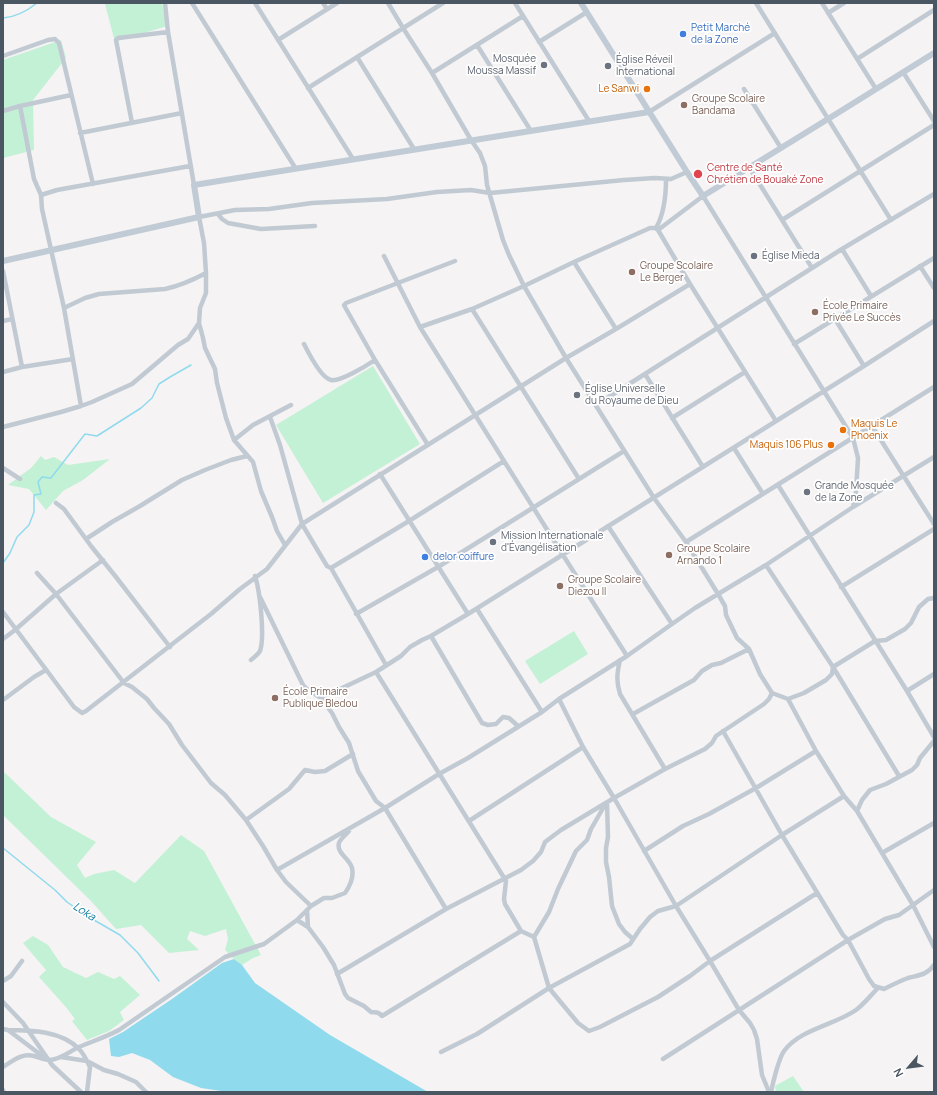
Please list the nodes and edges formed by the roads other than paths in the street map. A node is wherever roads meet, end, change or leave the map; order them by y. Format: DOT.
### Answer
graph roads {
  1 [pos="165,3"];
  2 [pos="192,3"];
  3 [pos="255,3"];
  4 [pos="323,3"];
  5 [pos="337,3"];
  6 [pos="388,3"];
  7 [pos="444,3"];
  8 [pos="515,3"];
  9 [pos="581,3"];
  10 [pos="756,3"];
  11 [pos="822,3"];
  12 [pos="844,3"];
  13 [pos="327,9"];
  14 [pos="934,10"];
  15 [pos="587,12"];
  16 [pos="828,13"];
  17 [pos="523,16"];
  18 [pos="403,28"];
  19 [pos="168,32"];
  20 [pos="775,33"];
  21 [pos="278,40"];
  22 [pos="539,42"];
  23 [pos="477,45"];
  24 [pos="934,53"];
  25 [pos="3,56"];
  26 [pos="357,57"];
  27 [pos="857,59"];
  28 [pos="903,72"];
  29 [pos="432,73"];
  30 [pos="308,88"];
  31 [pos="744,89"];
  32 [pos="876,89"];
  33 [pos="71,96"];
  34 [pos="20,106"];
  35 [pos="3,111"];
  36 [pos="649,112"];
  37 [pos="182,113"];
  38 [pos="828,119"];
  39 [pos="589,121"];
  40 [pos="934,121"];
  41 [pos="132,123"];
  42 [pos="934,125"];
  43 [pos="531,131"];
  44 [pos="80,133"];
  45 [pos="471,140"];
  46 [pos="781,148"];
  47 [pos="414,150"];
  48 [pos="353,159"];
  49 [pos="190,166"];
  50 [pos="749,167"];
  51 [pos="296,169"];
  52 [pos="861,171"];
  53 [pos="687,172"];
  54 [pos="666,179"];
  55 [pos="92,184"];
  56 [pos="194,186"];
  57 [pos="490,193"];
  58 [pos="934,194"];
  59 [pos="40,195"];
  60 [pos="703,196"];
  61 [pos="218,214"];
  62 [pos="199,217"];
  63 [pos="782,220"];
  64 [pos="891,220"];
  65 [pos="315,226"];
  66 [pos="657,229"];
  67 [pos="842,249"];
  68 [pos="52,250"];
  69 [pos="384,256"];
  70 [pos="934,258"];
  71 [pos="3,261"];
  72 [pos="455,261"];
  73 [pos="574,262"];
  74 [pos="920,266"];
  75 [pos="812,268"];
  76 [pos="3,271"];
  77 [pos="206,273"];
  78 [pos="397,283"];
  79 [pos="690,284"];
  80 [pos="524,286"];
  81 [pos="934,288"];
  82 [pos="871,296"];
  83 [pos="765,298"];
  84 [pos="64,308"];
  85 [pos="472,309"];
  86 [pos="12,319"];
  87 [pos="834,319"];
  88 [pos="3,320"];
  89 [pos="934,321"];
  90 [pos="199,323"];
  91 [pos="420,327"];
  92 [pos="718,328"];
  93 [pos="616,329"];
  94 [pos="304,344"];
  95 [pos="794,344"];
  96 [pos="566,358"];
  97 [pos="73,359"];
  98 [pos="375,360"];
  99 [pos="864,366"];
  100 [pos="22,367"];
  101 [pos="3,372"];
  102 [pos="745,372"];
  103 [pos="644,374"];
  104 [pos="521,386"];
  105 [pos="934,387"];
  106 [pos="824,392"];
  107 [pos="291,405"];
  108 [pos="596,405"];
  109 [pos="82,406"];
  110 [pos="475,415"];
  111 [pos="270,416"];
  112 [pos="672,418"];
  113 [pos="776,421"];
  114 [pos="872,426"];
  115 [pos="3,427"];
  116 [pos="853,438"];
  117 [pos="234,440"];
  118 [pos="428,445"];
  119 [pos="734,448"];
  120 [pos="624,451"];
  121 [pos="247,456"];
  122 [pos="934,457"];
  123 [pos="504,461"];
  124 [pos="703,467"];
  125 [pos="3,468"];
  126 [pos="380,474"];
  127 [pos="904,475"];
  128 [pos="20,479"];
  129 [pos="579,479"];
  130 [pos="778,485"];
  131 [pos="763,494"];
  132 [pos="654,498"];
  133 [pos="56,502"];
  134 [pos="853,507"];
  135 [pos="533,508"];
  136 [pos="409,521"];
  137 [pos="302,524"];
  138 [pos="934,524"];
  139 [pos="608,526"];
  140 [pos="934,529"];
  141 [pos="810,536"];
  142 [pos="86,539"];
  143 [pos="686,542"];
  144 [pos="285,545"];
  145 [pos="563,555"];
  146 [pos="103,560"];
  147 [pos="766,565"];
  148 [pos="438,567"];
  149 [pos="331,568"];
  150 [pos="37,573"];
  151 [pos="255,576"];
  152 [pos="841,587"];
  153 [pos="56,594"];
  154 [pos="718,594"];
  155 [pos="260,596"];
  156 [pos="934,598"];
  157 [pos="477,609"];
  158 [pos="3,612"];
  159 [pos="356,614"];
  160 [pos="468,614"];
  161 [pos="672,624"];
  162 [pos="15,630"];
  163 [pos="431,636"];
  164 [pos="3,639"];
  165 [pos="875,641"];
  166 [pos="170,647"];
  167 [pos="748,649"];
  168 [pos="627,656"];
  169 [pos="252,660"];
  170 [pos="620,660"];
  171 [pos="386,665"];
  172 [pos="833,667"];
  173 [pos="46,670"];
  174 [pos="376,672"];
  175 [pos="934,674"];
  176 [pos="124,683"];
  177 [pos="907,691"];
  178 [pos="772,693"];
  179 [pos="321,698"];
  180 [pos="788,698"];
  181 [pos="559,699"];
  182 [pos="3,700"];
  183 [pos="542,712"];
  184 [pos="633,714"];
  185 [pos="518,726"];
  186 [pos="723,731"];
  187 [pos="934,737"];
  188 [pos="934,741"];
  189 [pos="583,747"];
  190 [pos="816,751"];
  191 [pos="353,754"];
  192 [pos="664,769"];
  193 [pos="439,774"];
  194 [pos="899,776"];
  195 [pos="756,788"];
  196 [pos="844,796"];
  197 [pos="614,798"];
  198 [pos="607,802"];
  199 [pos="385,808"];
  200 [pos="857,811"];
  201 [pos="246,820"];
  202 [pos="469,821"];
  203 [pos="934,823"];
  204 [pos="354,826"];
  205 [pos="782,835"];
  206 [pos="644,851"];
  207 [pos="882,853"];
  208 [pos="277,870"];
  209 [pos="504,878"];
  210 [pos="934,890"];
  211 [pos="817,893"];
  212 [pos="913,905"];
  213 [pos="310,906"];
  214 [pos="676,906"];
  215 [pos="446,909"];
  216 [pos="306,910"];
  217 [pos="297,920"];
  218 [pos="308,928"];
  219 [pos="521,931"];
  220 [pos="534,937"];
  221 [pos="633,939"];
  222 [pos="848,940"];
  223 [pos="934,947"];
  224 [pos="710,960"];
  225 [pos="22,961"];
  226 [pos="934,965"];
  227 [pos="337,974"];
  228 [pos="3,981"];
  229 [pos="549,988"];
  230 [pos="878,988"];
  231 [pos="3,1002"];
  232 [pos="739,1010"];
  233 [pos="6,1029"];
  234 [pos="28,1030"];
  235 [pos="78,1048"];
  236 [pos="441,1052"];
  237 [pos="61,1057"];
  238 [pos="663,1059"];
  239 [pos="48,1060"];
  240 [pos="87,1061"];
  241 [pos="3,1067"];
  242 [pos="80,1092"];
  243 [pos="87,1092"];
  244 [pos="146,1092"];
  245 [pos="770,1092"];
  1 -- 19 [label="street"];
  2 -- 51 [label="street"];
  3 -- 21 [label="street"];
  4 -- 13 [label="street"];
  5 -- 13 [label="street"];
  6 -- 18 [label="street"];
  7 -- 18 [label="street"];
  8 -- 17 [label="street"];
  9 -- 15 [label="street"];
  10 -- 20 [label="street"];
  11 -- 16 [label="street"];
  12 -- 16 [label="street"];
  13 -- 21 [label="street"];
  14 -- 27 [label="street"];
  15 -- 22 [label="street"];
  15 -- 36 [label="street"];
  16 -- 27 [label="street"];
  17 -- 22 [label="street"];
  17 -- 23 [label="street"];
  18 -- 26 [label="street"];
  18 -- 29 [label="street"];
  19 -- 37 [label="street"];
  19 -- 41 [label="street"];
  20 -- 36 [label="street"];
  20 -- 38 [label="street"];
  21 -- 30 [label="street"];
  22 -- 39 [label="street"];
  23 -- 29 [label="street"];
  23 -- 43 [label="street"];
  24 -- 28 [label="street"];
  25 -- 33 [label="street"];
  26 -- 30 [label="street"];
  26 -- 47 [label="street"];
  27 -- 32 [label="street"];
  28 -- 32 [label="street"];
  28 -- 40 [label="street"];
  29 -- 45 [label="street"];
  30 -- 48 [label="street"];
  31 -- 46 [label="street"];
  32 -- 38 [label="street"];
  33 -- 34 [label="street"];
  33 -- 44 [label="street"];
  34 -- 35 [label="street"];
  34 -- 59 [label="street"];
  36 -- 39 [label="street"];
  36 -- 53 [label="street"];
  37 -- 41 [label="street"];
  37 -- 49 [label="street"];
  38 -- 46 [label="street"];
  38 -- 52 [label="street"];
  39 -- 43 [label="street"];
  41 -- 44 [label="street"];
  42 -- 52 [label="street"];
  43 -- 45 [label="street"];
  44 -- 55 [label="street"];
  45 -- 47 [label="street"];
  45 -- 57 [label="street"];
  46 -- 50 [label="street"];
  47 -- 48 [label="street"];
  48 -- 51 [label="street"];
  49 -- 55 [label="street"];
  49 -- 56 [label="street"];
  50 -- 60 [label="street"];
  50 -- 63 [label="street"];
  51 -- 56 [label="street"];
  52 -- 63 [label="street"];
  52 -- 64 [label="street"];
  53 -- 54 [label="street"];
  53 -- 60 [label="street"];
  54 -- 57 [label="street"];
  54 -- 66 [label="street"];
  55 -- 59 [label="street"];
  56 -- 62 [label="street"];
  57 -- 61 [label="street"];
  57 -- 80 [label="street"];
  58 -- 64 [label="street"];
  59 -- 68 [label="street"];
  60 -- 66 [label="street"];
  60 -- 83 [label="street"];
  61 -- 62 [label="street"];
  61 -- 65 [label="street"];
  62 -- 68 [label="street"];
  62 -- 77 [label="street"];
  63 -- 75 [label="street"];
  64 -- 67 [label="street"];
  66 -- 73 [label="street"];
  66 -- 79 [label="street"];
  67 -- 75 [label="street"];
  67 -- 82 [label="street"];
  68 -- 71 [label="street"];
  68 -- 84 [label="street"];
  69 -- 78 [label="street"];
  70 -- 74 [label="street"];
  72 -- 78 [label="street"];
  73 -- 80 [label="street"];
  73 -- 93 [label="street"];
  74 -- 81 [label="street"];
  74 -- 82 [label="street"];
  75 -- 83 [label="street"];
  76 -- 86 [label="street"];
  77 -- 84 [label="street"];
  77 -- 90 [label="street"];
  78 -- 91 [label="street"];
  78 -- 98 [label="street"];
  79 -- 92 [label="street"];
  79 -- 93 [label="street"];
  80 -- 85 [label="street"];
  80 -- 96 [label="street"];
  82 -- 87 [label="street"];
  83 -- 92 [label="street"];
  83 -- 95 [label="street"];
  84 -- 97 [label="street"];
  85 -- 91 [label="street"];
  85 -- 104 [label="street"];
  86 -- 88 [label="street"];
  86 -- 100 [label="street"];
  87 -- 95 [label="street"];
  87 -- 99 [label="street"];
  89 -- 99 [label="street"];
  90 -- 109 [label="street"];
  90 -- 117 [label="street"];
  91 -- 110 [label="street"];
  92 -- 102 [label="street"];
  92 -- 103 [label="street"];
  93 -- 96 [label="street"];
  94 -- 98 [label="street"];
  95 -- 106 [label="street"];
  96 -- 104 [label="street"];
  96 -- 108 [label="street"];
  97 -- 100 [label="street"];
  97 -- 109 [label="street"];
  98 -- 118 [label="street"];
  99 -- 106 [label="street"];
  100 -- 101 [label="street"];
  102 -- 112 [label="street"];
  102 -- 113 [label="street"];
  103 -- 108 [label="street"];
  103 -- 112 [label="street"];
  104 -- 110 [label="street"];
  104 -- 129 [label="street"];
  105 -- 114 [label="street"];
  106 -- 113 [label="street"];
  106 -- 116 [label="street"];
  107 -- 111 [label="street"];
  108 -- 120 [label="street"];
  109 -- 115 [label="street"];
  110 -- 118 [label="street"];
  110 -- 123 [label="street"];
  111 -- 117 [label="street"];
  111 -- 137 [label="street"];
  112 -- 124 [label="street"];
  113 -- 119 [label="street"];
  114 -- 116 [label="street"];
  114 -- 127 [label="street"];
  116 -- 130 [label="street"];
  116 -- 134 [label="street"];
  117 -- 121 [label="street"];
  118 -- 126 [label="street"];
  119 -- 124 [label="street"];
  119 -- 131 [label="street"];
  120 -- 129 [label="street"];
  120 -- 132 [label="street"];
  121 -- 142 [label="street"];
  121 -- 144 [label="street"];
  122 -- 127 [label="street"];
  123 -- 135 [label="street"];
  123 -- 136 [label="street"];
  124 -- 132 [label="street"];
  125 -- 128 [label="street"];
  126 -- 136 [label="street"];
  126 -- 137 [label="street"];
  127 -- 134 [label="street"];
  127 -- 138 [label="street"];
  129 -- 135 [label="street"];
  130 -- 131 [label="street"];
  130 -- 141 [label="street"];
  131 -- 143 [label="street"];
  132 -- 139 [label="street"];
  132 -- 143 [label="street"];
  133 -- 142 [label="street"];
  134 -- 141 [label="street"];
  135 -- 145 [label="street"];
  135 -- 148 [label="street"];
  136 -- 148 [label="street"];
  136 -- 149 [label="street"];
  137 -- 144 [label="street"];
  137 -- 149 [label="street"];
  139 -- 145 [label="street"];
  139 -- 161 [label="street"];
  140 -- 152 [label="street"];
  141 -- 147 [label="street"];
  141 -- 152 [label="street"];
  142 -- 146 [label="street"];
  143 -- 154 [label="street"];
  144 -- 151 [label="street"];
  145 -- 157 [label="street"];
  145 -- 168 [label="street"];
  146 -- 153 [label="street"];
  146 -- 166 [label="street"];
  147 -- 154 [label="street"];
  147 -- 172 [label="street"];
  148 -- 159 [label="street"];
  148 -- 160 [label="street"];
  149 -- 159 [label="street"];
  150 -- 153 [label="street"];
  151 -- 155 [label="street"];
  151 -- 166 [label="street"];
  152 -- 165 [label="street"];
  153 -- 162 [label="street"];
  153 -- 176 [label="street"];
  154 -- 161 [label="street"];
  154 -- 167 [label="street"];
  155 -- 169 [label="street"];
  155 -- 179 [label="street"];
  156 -- 165 [label="street"];
  157 -- 160 [label="street"];
  157 -- 183 [label="street"];
  158 -- 162 [label="street"];
  159 -- 171 [label="street"];
  160 -- 163 [label="street"];
  161 -- 168 [label="street"];
  162 -- 164 [label="street"];
  162 -- 173 [label="street"];
  163 -- 171 [label="street"];
  163 -- 185 [label="street"];
  165 -- 172 [label="street"];
  165 -- 177 [label="street"];
  166 -- 176 [label="street"];
  167 -- 178 [label="street"];
  167 -- 184 [label="street"];
  168 -- 170 [label="street"];
  170 -- 181 [label="street"];
  170 -- 184 [label="street"];
  171 -- 174 [label="street"];
  172 -- 180 [label="street"];
  172 -- 194 [label="street"];
  173 -- 176 [label="street"];
  173 -- 182 [label="street"];
  174 -- 179 [label="street"];
  174 -- 193 [label="street"];
  175 -- 177 [label="street"];
  176 -- 201 [label="street"];
  177 -- 187 [label="street"];
  178 -- 180 [label="street"];
  178 -- 186 [label="street"];
  179 -- 191 [label="street"];
  180 -- 190 [label="street"];
  181 -- 183 [label="street"];
  181 -- 189 [label="street"];
  183 -- 185 [label="street"];
  184 -- 192 [label="street"];
  185 -- 193 [label="street"];
  186 -- 192 [label="street"];
  186 -- 195 [label="street"];
  188 -- 194 [label="street"];
  189 -- 197 [label="street"];
  189 -- 202 [label="street"];
  190 -- 195 [label="street"];
  190 -- 196 [label="street"];
  191 -- 199 [label="street"];
  191 -- 201 [label="street"];
  192 -- 197 [label="street"];
  193 -- 199 [label="street"];
  193 -- 202 [label="street"];
  194 -- 200 [label="street"];
  195 -- 205 [label="street"];
  195 -- 206 [label="street"];
  196 -- 200 [label="street"];
  196 -- 205 [label="street"];
  197 -- 198 [label="street"];
  197 -- 206 [label="street"];
  198 -- 209 [label="street"];
  198 -- 220 [label="street"];
  198 -- 221 [label="street"];
  199 -- 204 [label="street"];
  199 -- 215 [label="street"];
  200 -- 207 [label="street"];
  201 -- 208 [label="street"];
  202 -- 209 [label="street"];
  203 -- 207 [label="street"];
  204 -- 208 [label="street"];
  204 -- 213 [label="street"];
  205 -- 211 [label="street"];
  205 -- 214 [label="street"];
  206 -- 214 [label="street"];
  207 -- 212 [label="street"];
  208 -- 213 [label="street"];
  209 -- 215 [label="street"];
  209 -- 219 [label="street"];
  210 -- 212 [label="street"];
  211 -- 222 [label="street"];
  211 -- 224 [label="street"];
  212 -- 222 [label="street"];
  212 -- 223 [label="street"];
  213 -- 216 [label="street"];
  214 -- 221 [label="street"];
  214 -- 224 [label="street"];
  215 -- 227 [label="street"];
  216 -- 217 [label="street"];
  216 -- 218 [label="street"];
  217 -- 218 [label="street"];
  217 -- 235 [label="street"];
  218 -- 227 [label="street"];
  219 -- 220 [label="street"];
  219 -- 227 [label="street"];
  220 -- 229 [label="street"];
  221 -- 229 [label="street"];
  222 -- 230 [label="street"];
  222 -- 232 [label="street"];
  224 -- 229 [label="street"];
  224 -- 232 [label="street"];
  225 -- 228 [label="street"];
  226 -- 230 [label="street"];
  229 -- 236 [label="street"];
  230 -- 245 [label="street"];
  231 -- 234 [label="street"];
  232 -- 238 [label="street"];
  232 -- 245 [label="street"];
  233 -- 234 [label="street"];
  233 -- 239 [label="street"];
  234 -- 235 [label="street"];
  234 -- 239 [label="street"];
  235 -- 237 [label="street"];
  235 -- 240 [label="street"];
  237 -- 239 [label="street"];
  237 -- 240 [label="street"];
  239 -- 241 [label="street"];
  239 -- 242 [label="street"];
  240 -- 243 [label="street"];
  240 -- 244 [label="street"];
}
